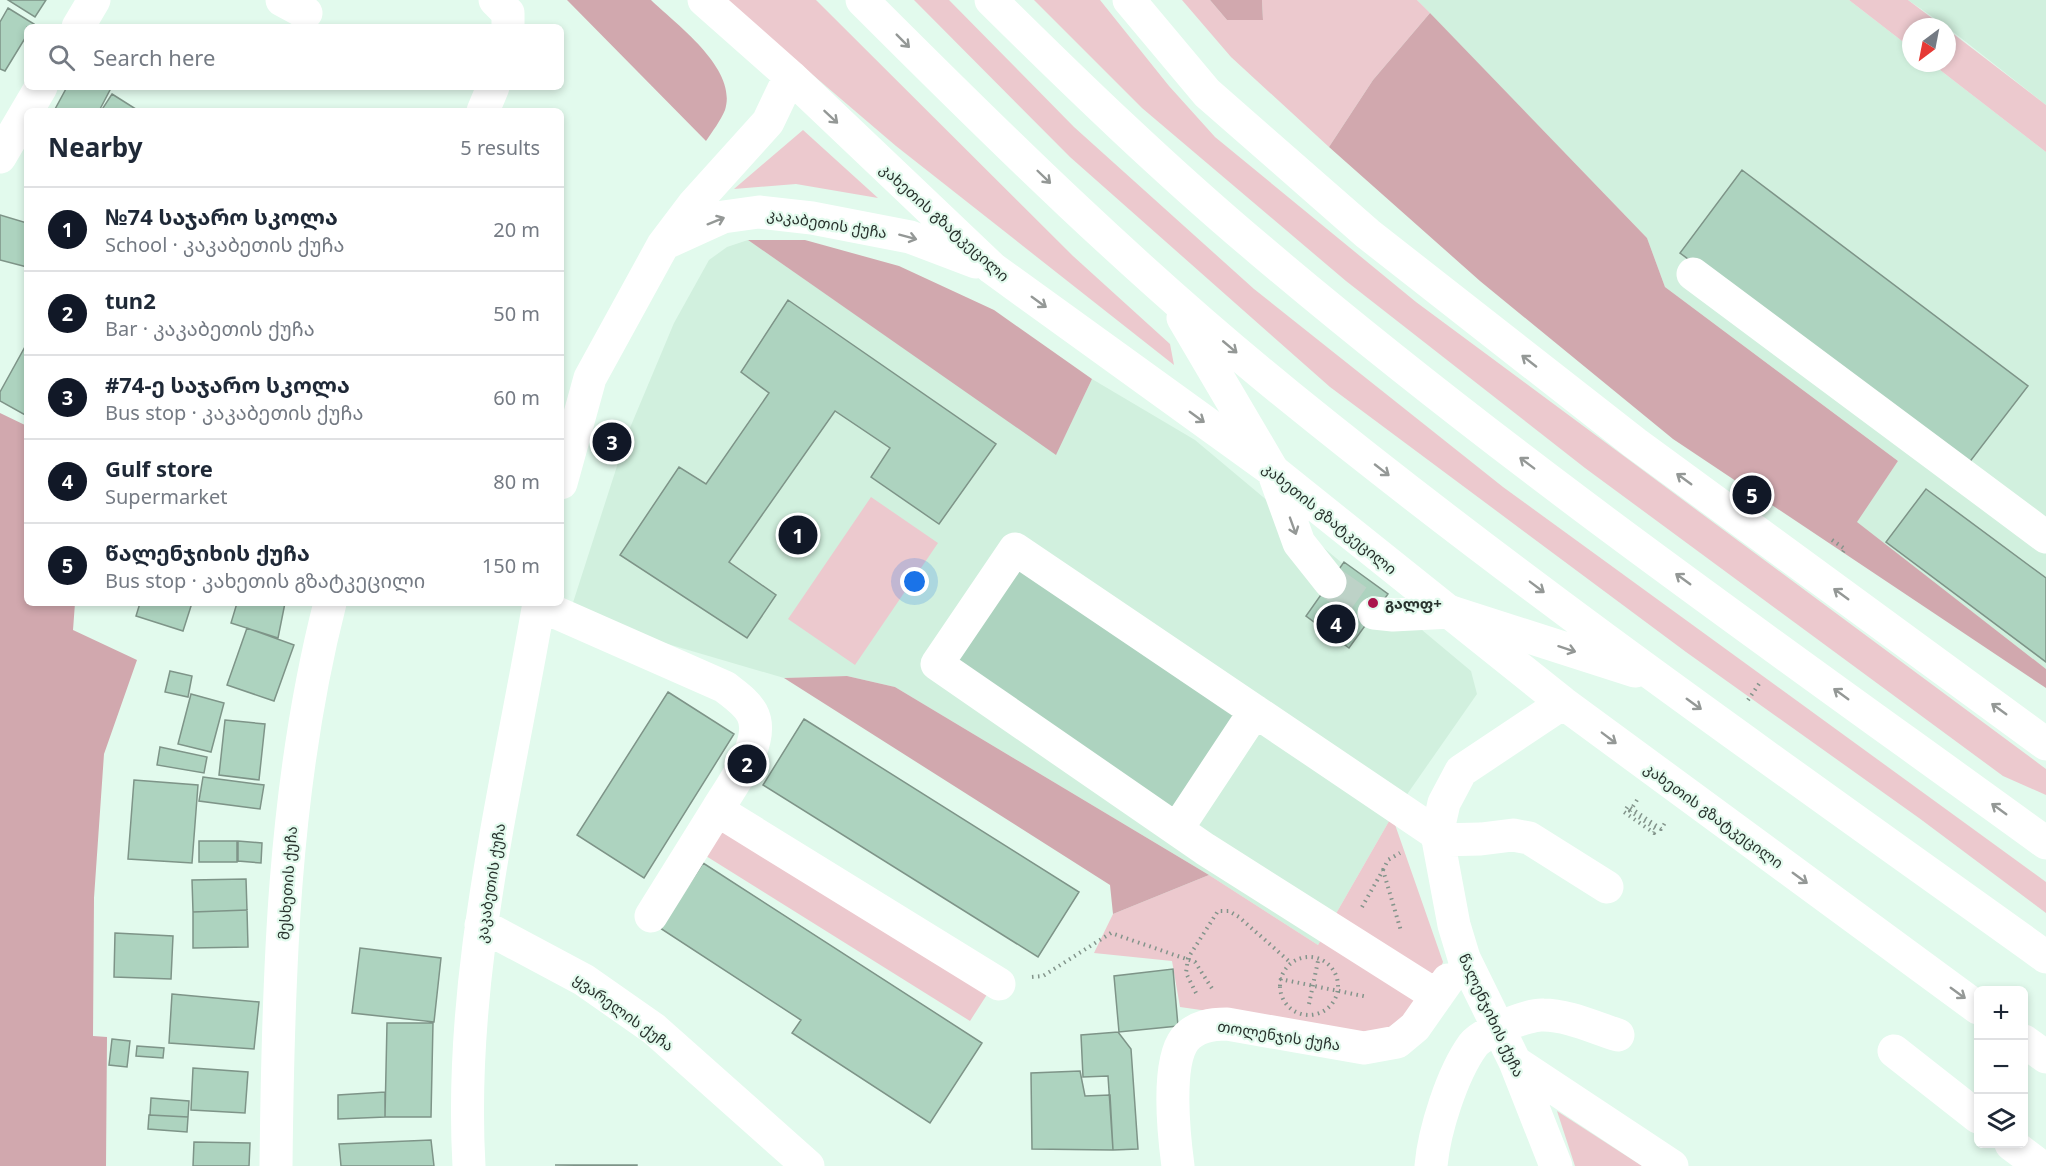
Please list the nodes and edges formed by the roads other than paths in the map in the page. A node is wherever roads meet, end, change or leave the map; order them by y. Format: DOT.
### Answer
graph roads {
  1 [pos="94,0"];
  2 [pos="495,0"];
  3 [pos="704,0"];
  4 [pos="862,0"];
  5 [pos="991,0"];
  6 [pos="1129,0"];
  7 [pos="80,24"];
  8 [pos="508,24"];
  9 [pos="790,76"];
  10 [pos="39,90"];
  11 [pos="492,90"];
  12 [pos="29,108"];
  13 [pos="484,108"];
  14 [pos="24,116"];
  15 [pos="0,157"];
  16 [pos="663,245"];
  17 [pos="992,268"];
  18 [pos="1693,274"];
  19 [pos="1170,296"];
  20 [pos="1273,471"];
  21 [pos="564,472"];
  22 [pos="2046,537"];
  23 [pos="1330,582"];
  24 [pos="329,606"];
  25 [pos="539,606"];
  26 [pos="543,606"];
  27 [pos="1452,612"];
  28 [pos="1374,613"];
  29 [pos="1660,679"];
  30 [pos="1563,703"];
  31 [pos="1255,711"];
  32 [pos="2046,744"];
  33 [pos="717,810"];
  34 [pos="1177,829"];
  35 [pos="1437,837"];
  36 [pos="2046,843"];
  37 [pos="1607,887"];
  38 [pos="651,916"];
  39 [pos="481,925"];
  40 [pos="2046,957"];
  41 [pos="1464,958"];
  42 [pos="999,984"];
  43 [pos="1427,990"];
  44 [pos="1974,1005"];
  45 [pos="1498,1028"];
  46 [pos="1618,1035"];
  47 [pos="2028,1044"];
  48 [pos="1894,1051"];
  49 [pos="2046,1058"];
  50 [pos="1515,1062"];
  51 [pos="1974,1115"];
  52 [pos="2017,1148"];
  53 [pos="276,1166"];
  54 [pos="469,1166"];
  55 [pos="808,1166"];
  56 [pos="1178,1166"];
  57 [pos="1431,1166"];
  58 [pos="1556,1166"];
  59 [pos="1672,1166"];
  60 [pos="2040,1166"];
  1 -- 7 [label="main road"];
  2 -- 8 [label="main road"];
  3 -- 9 [label="main road, კახეთის გზატკეცილი"];
  4 -- 19 [label="main road, one-way"];
  36 -- 5 [label="main road, one-way"];
  32 -- 6 [label="main road, one-way"];
  9 -- 16 [label="main road"];
  9 -- 17 [label="main road, კახეთის გზატკეცილი, one-way"];
  10 -- 12 [label="main road"];
  11 -- 13 [label="main road"];
  14 -- 15 [label="main road"];
  16 -- 17 [label="main road, კაკაბეთის ქუჩა, one-way"];
  16 -- 21 [label="main road"];
  17 -- 20 [label="main road, კახეთის გზატკეცილი, one-way"];
  18 -- 22 [label="main road"];
  19 -- 20 [label="main road"];
  19 -- 29 [label="main road, one-way"];
  20 -- 23 [label="main road, one-way"];
  20 -- 27 [label="main road, კახეთის გზატკეცილი"];
  24 -- 53 [label="main road, მესხეთის ქუჩა"];
  25 -- 39 [label="main road, კაკაბეთის ქუჩა"];
  26 -- 33 [label="main road"];
  27 -- 28 [label="main road"];
  27 -- 29 [label="main road, one-way"];
  27 -- 30 [label="main road, კახეთის გზატკეცილი"];
  29 -- 40 [label="main road, one-way"];
  30 -- 35 [label="main road, წალენჯიხის ქუჩა"];
  30 -- 44 [label="main road, კახეთის გზატკეცილი, one-way"];
  31 -- 34 [label="main road"];
  31 -- 34 [label="main road"];
  31 -- 35 [label="main road"];
  33 -- 38 [label="main road"];
  33 -- 42 [label="main road"];
  34 -- 43 [label="main road"];
  35 -- 37 [label="main road"];
  35 -- 41 [label="main road, წალენჯიხის ქუჩა"];
  39 -- 54 [label="main road, კაკაბეთის ქუჩა"];
  39 -- 55 [label="main road, ყვარელის ქუჩა"];
  41 -- 43 [label="main road, თოლენჯის ქუჩა"];
  41 -- 45 [label="main road, წალენჯიხის ქუჩა"];
  43 -- 56 [label="main road, თოლენჯის ქუჩა"];
  45 -- 46 [label="main road"];
  45 -- 50 [label="main road, წალენჯიხის ქუჩა"];
  45 -- 57 [label="main road"];
  47 -- 49 [label="main road"];
  48 -- 51 [label="main road"];
  50 -- 58 [label="main road, წალენჯიხის ქუჩა"];
  50 -- 59 [label="main road"];
  52 -- 60 [label="main road"];
}
